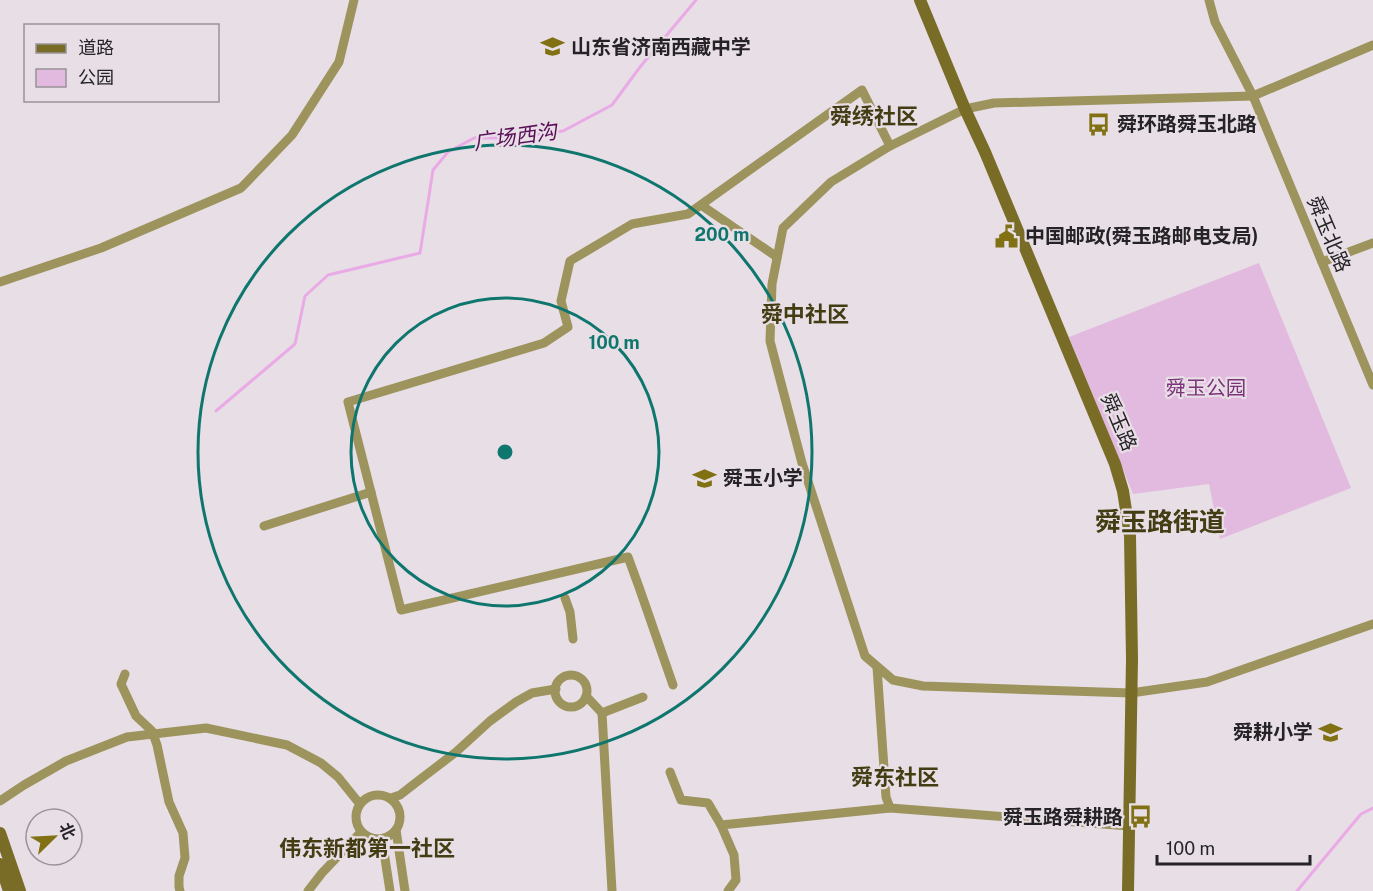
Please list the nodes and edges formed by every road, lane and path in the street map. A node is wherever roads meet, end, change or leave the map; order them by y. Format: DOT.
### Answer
graph roads {
  1 [pos="354,0"];
  2 [pos="920,0"];
  3 [pos="1209,0"];
  4 [pos="1373,45"];
  5 [pos="1253,96"];
  6 [pos="965,109"];
  7 [pos="890,146"];
  8 [pos="700,205"];
  9 [pos="1373,243"];
  10 [pos="777,257"];
  11 [pos="1322,262"];
  12 [pos="0,282"];
  13 [pos="1373,385"];
  14 [pos="371,492"];
  15 [pos="264,526"];
  16 [pos="565,598"];
  17 [pos="1373,624"];
  18 [pos="573,639"];
  19 [pos="878,666"];
  20 [pos="125,674"];
  21 [pos="673,685"];
  22 [pos="556,689"];
  23 [pos="1131,693"];
  24 [pos="586,696"];
  25 [pos="643,697"];
  26 [pos="602,713"];
  27 [pos="153,735"];
  28 [pos="670,772"];
  29 [pos="391,798"];
  30 [pos="0,801"];
  31 [pos="359,803"];
  32 [pos="890,808"];
  33 [pos="721,825"];
  34 [pos="1129,826"];
  35 [pos="396,830"];
  36 [pos="361,832"];
  37 [pos="0,833"];
  38 [pos="382,839"];
  39 [pos="0,864"];
  40 [pos="9,891"];
  41 [pos="20,891"];
  42 [pos="180,891"];
  43 [pos="309,891"];
  44 [pos="390,891"];
  45 [pos="405,891"];
  46 [pos="611,891"];
  47 [pos="728,891"];
  48 [pos="1128,891"];
  1 -- 12 [label="street"];
  2 -- 6 [label="street, 舜玉路"];
  3 -- 5 [label="street, 舜玉北路"];
  4 -- 5 [label="street"];
  5 -- 6 [label="street"];
  5 -- 11 [label="street, 舜玉北路"];
  6 -- 7 [label="street"];
  6 -- 23 [label="street, 舜玉路"];
  7 -- 8 [label="street"];
  7 -- 10 [label="street"];
  8 -- 10 [label="street"];
  8 -- 14 [label="street"];
  9 -- 11 [label="street"];
  10 -- 19 [label="street"];
  11 -- 13 [label="street, 舜玉北路"];
  14 -- 15 [label="street"];
  14 -- 21 [label="street"];
  16 -- 18 [label="street"];
  17 -- 23 [label="street"];
  19 -- 23 [label="street"];
  19 -- 32 [label="street"];
  20 -- 27 [label="street"];
  22 -- 24 [label="street"];
  22 -- 24 [label="street"];
  22 -- 29 [label="street"];
  23 -- 34 [label="street, 舜玉路"];
  24 -- 26 [label="street"];
  25 -- 26 [label="street"];
  26 -- 46 [label="street"];
  27 -- 30 [label="street"];
  27 -- 31 [label="street"];
  27 -- 42 [label="street"];
  28 -- 33 [label="street"];
  29 -- 31 [label="street"];
  29 -- 35 [label="street"];
  31 -- 36 [label="street"];
  32 -- 33 [label="street"];
  32 -- 34 [label="street"];
  33 -- 47 [label="street"];
  34 -- 48 [label="street, 舜玉路"];
  35 -- 38 [label="street"];
  35 -- 45 [label="street"];
  36 -- 38 [label="street"];
  36 -- 43 [label="street"];
  37 -- 41 [label="street"];
  38 -- 44 [label="street"];
  39 -- 40 [label="street"];
}
